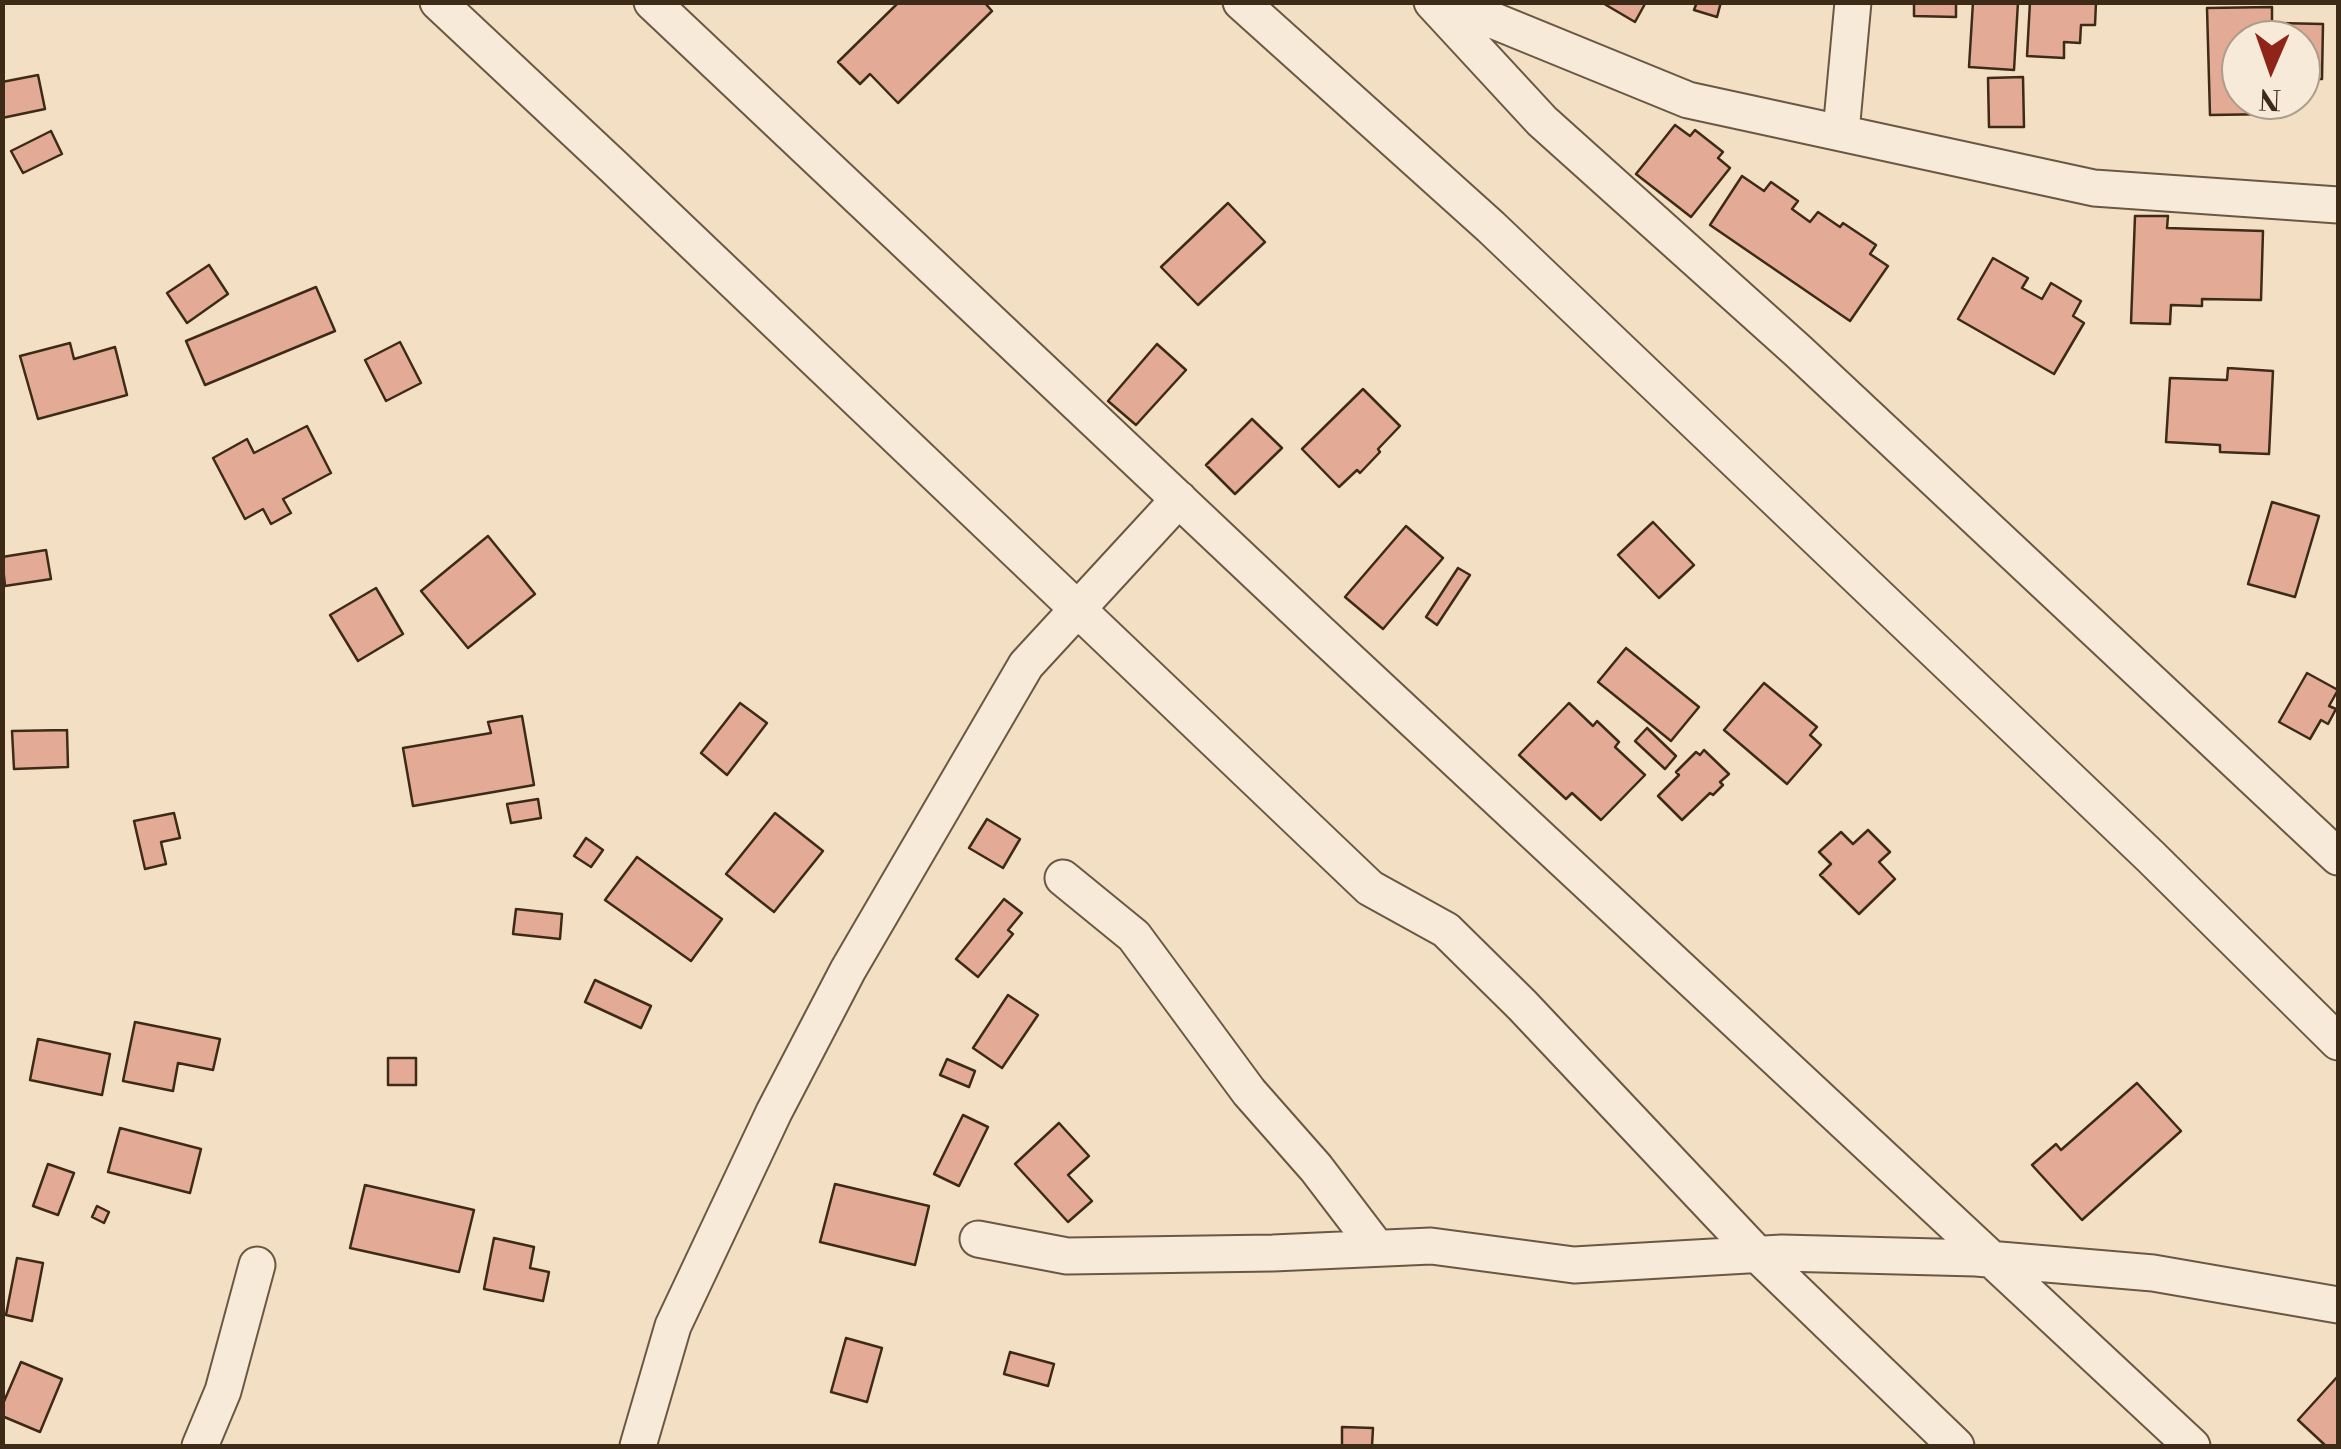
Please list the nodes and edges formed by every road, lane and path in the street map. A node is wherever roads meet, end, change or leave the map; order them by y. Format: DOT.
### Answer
graph roads {
  1 [pos="438,2"];
  2 [pos="652,2"];
  3 [pos="1241,2"];
  4 [pos="1432,2"];
  5 [pos="1448,2"];
  6 [pos="1853,2"];
  7 [pos="1841,132"];
  8 [pos="2338,205"];
  9 [pos="1179,499"];
  10 [pos="1076,610"];
  11 [pos="2338,857"];
  12 [pos="1063,878"];
  13 [pos="2338,1042"];
  14 [pos="978,1239"];
  15 [pos="1377,1248"];
  16 [pos="1757,1254"];
  17 [pos="1992,1259"];
  18 [pos="257,1265"];
  19 [pos="2338,1305"];
  20 [pos="200,1446"];
  21 [pos="638,1446"];
  22 [pos="1956,1446"];
  23 [pos="2192,1446"];
  1 -- 10 [label="street"];
  2 -- 9 [label="street"];
  3 -- 13 [label="street"];
  4 -- 11 [label="street"];
  5 -- 7 [label="street"];
  6 -- 7 [label="street"];
  7 -- 8 [label="street"];
  9 -- 10 [label="street"];
  9 -- 17 [label="street"];
  10 -- 16 [label="street"];
  10 -- 21 [label="street"];
  12 -- 15 [label="street"];
  14 -- 15 [label="street"];
  15 -- 16 [label="street"];
  16 -- 17 [label="street"];
  16 -- 22 [label="street"];
  17 -- 19 [label="street"];
  17 -- 23 [label="street"];
  18 -- 20 [label="street"];
}
